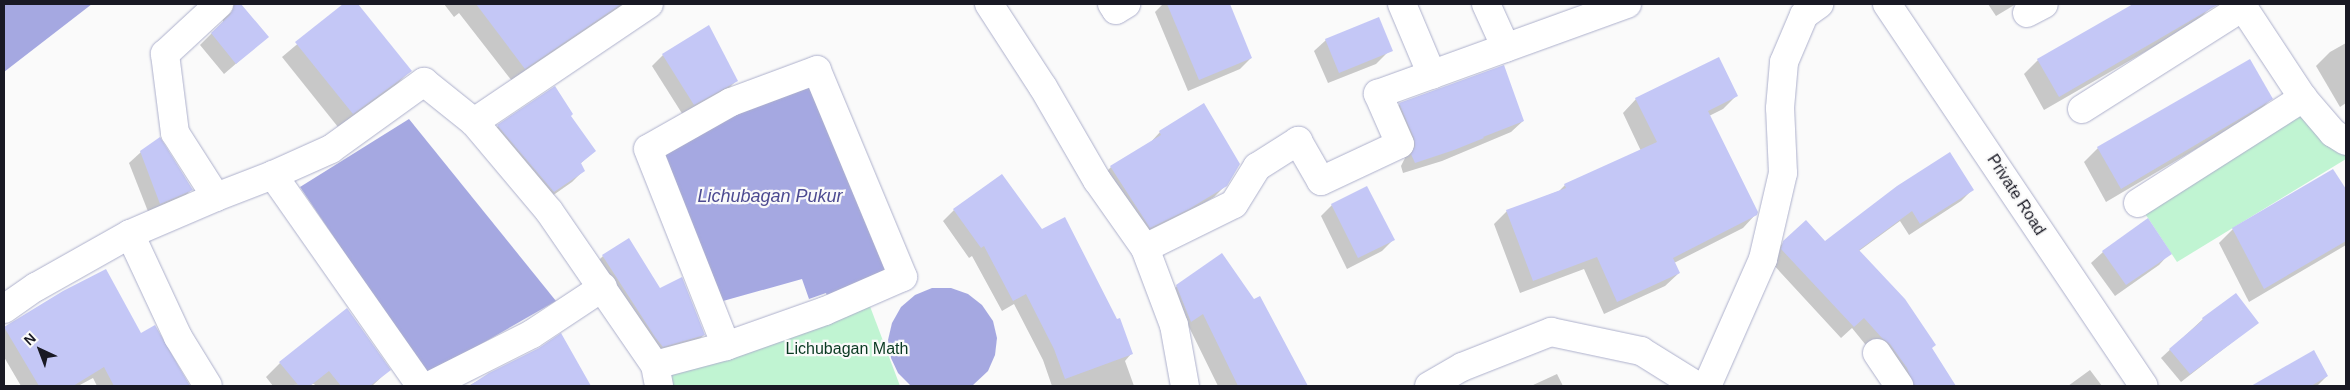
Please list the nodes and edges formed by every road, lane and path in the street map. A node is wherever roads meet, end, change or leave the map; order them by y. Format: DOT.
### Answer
graph roads {
  1 [pos="219,4"];
  2 [pos="649,4"];
  3 [pos="989,4"];
  4 [pos="1112,4"];
  5 [pos="1126,4"];
  6 [pos="1402,4"];
  7 [pos="1486,4"];
  8 [pos="1626,4"];
  9 [pos="1819,4"];
  10 [pos="1887,4"];
  11 [pos="2242,6"];
  12 [pos="1506,48"];
  13 [pos="1432,75"];
  14 [pos="2303,98"];
  15 [pos="2082,109"];
  16 [pos="474,122"];
  17 [pos="2342,133"];
  18 [pos="272,175"];
  19 [pos="216,197"];
  20 [pos="2138,203"];
  21 [pos="130,234"];
  22 [pos="1144,248"];
  23 [pos="603,287"];
  24 [pos="4,309"];
  25 [pos="726,346"];
  26 [pos="1877,353"];
  27 [pos="657,376"];
  28 [pos="208,386"];
  29 [pos="421,386"];
  30 [pos="429,386"];
  31 [pos="1185,386"];
  32 [pos="1429,386"];
  33 [pos="1697,386"];
  34 [pos="1707,386"];
  35 [pos="1899,386"];
  36 [pos="2144,386"];
  1 -- 19 [label="street"];
  2 -- 16 [label="street"];
  3 -- 22 [label="street"];
  4 -- 5 [label="street"];
  6 -- 13 [label="street"];
  7 -- 12 [label="street"];
  8 -- 12 [label="street"];
  9 -- 34 [label="street"];
  10 -- 36 [label="street, Private Road"];
  11 -- 14 [label="street"];
  11 -- 15 [label="street"];
  12 -- 13 [label="street"];
  13 -- 22 [label="street"];
  14 -- 17 [label="street"];
  14 -- 20 [label="street"];
  16 -- 18 [label="street"];
  16 -- 23 [label="street"];
  18 -- 19 [label="street"];
  18 -- 29 [label="street"];
  19 -- 21 [label="street"];
  21 -- 24 [label="street"];
  21 -- 28 [label="street"];
  22 -- 31 [label="street"];
  23 -- 27 [label="street"];
  23 -- 30 [label="street"];
  25 -- 25 [label="street"];
  25 -- 27 [label="street"];
  26 -- 35 [label="street"];
  32 -- 33 [label="street"];
}
